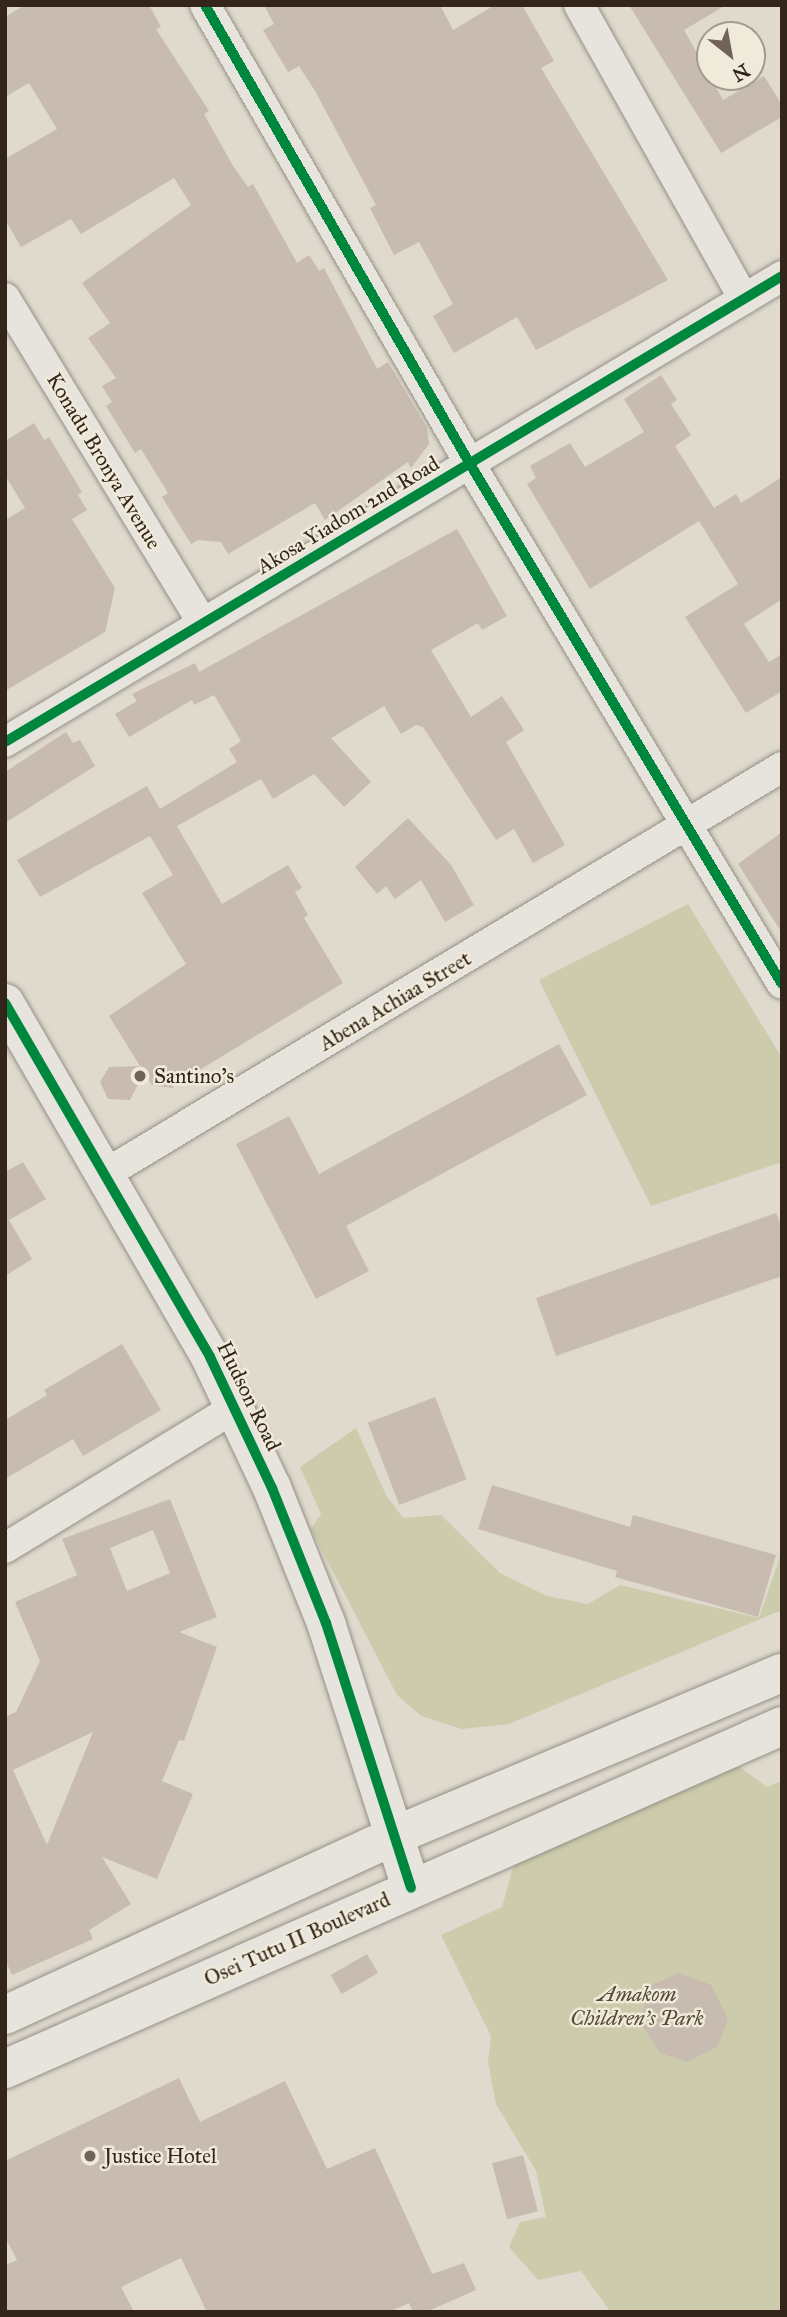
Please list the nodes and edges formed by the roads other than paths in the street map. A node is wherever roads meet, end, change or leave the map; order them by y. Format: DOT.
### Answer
graph roads {
  1 [pos="205,5"];
  2 [pos="579,5"];
  3 [pos="782,276"];
  4 [pos="5,298"];
  5 [pos="744,299"];
  6 [pos="470,464"];
  7 [pos="203,624"];
  8 [pos="5,743"];
  9 [pos="782,767"];
  10 [pos="686,827"];
  11 [pos="782,984"];
  12 [pos="5,1003"];
  13 [pos="105,1174"];
  14 [pos="234,1408"];
  15 [pos="5,1548"];
  16 [pos="782,1673"];
  17 [pos="782,1726"];
  18 [pos="396,1835"];
  19 [pos="411,1888"];
  20 [pos="5,2015"];
  21 [pos="5,2069"];
  1 -- 6 [label="street"];
  2 -- 5 [label="street"];
  3 -- 5 [label="street, Akosa Yiadom 2nd Road"];
  4 -- 7 [label="street, Konadu Bronya Avenue"];
  5 -- 6 [label="street, Akosa Yiadom 2nd Road"];
  6 -- 7 [label="street, Akosa Yiadom 2nd Road"];
  6 -- 10 [label="street"];
  7 -- 8 [label="street, Akosa Yiadom 2nd Road"];
  9 -- 10 [label="street, Abena Achiaa Street"];
  10 -- 11 [label="street"];
  10 -- 13 [label="street, Abena Achiaa Street"];
  12 -- 13 [label="main road, Hudson Road"];
  13 -- 14 [label="main road, Hudson Road"];
  14 -- 15 [label="street"];
  14 -- 18 [label="main road, Hudson Road"];
  16 -- 18 [label="main road"];
  17 -- 19 [label="main road, Osei Tutu II Boulevard"];
  18 -- 19 [label="main road, Hudson Road"];
  18 -- 20 [label="main road"];
  19 -- 21 [label="main road, Osei Tutu II Boulevard"];
}
